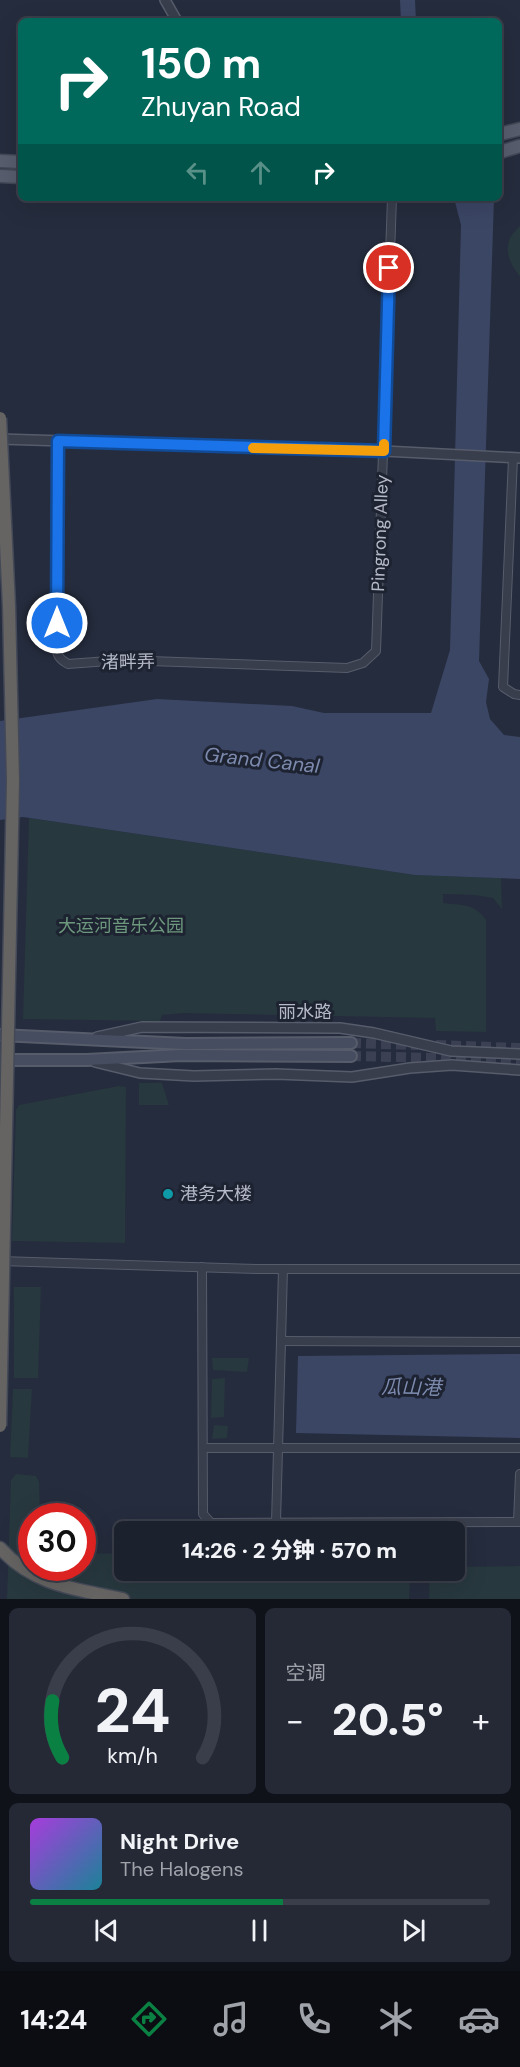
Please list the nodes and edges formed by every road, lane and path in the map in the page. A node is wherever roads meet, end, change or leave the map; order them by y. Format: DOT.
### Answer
graph roads {
  1 [pos="165,0"];
  2 [pos="175,18"];
  3 [pos="520,129"];
  4 [pos="502,134"];
  5 [pos="520,146"];
  6 [pos="502,151"];
  7 [pos="0,161"];
  8 [pos="18,162"];
  9 [pos="0,176"];
  10 [pos="18,177"];
  11 [pos="391,201"];
  12 [pos="0,418"];
  13 [pos="0,439"];
  14 [pos="58,441"];
  15 [pos="384,451"];
  16 [pos="516,458"];
  17 [pos="376,651"];
  18 [pos="520,695"];
  19 [pos="0,1035"];
  20 [pos="88,1040"];
  21 [pos="351,1043"];
  22 [pos="520,1054"];
  23 [pos="351,1056"];
  24 [pos="0,1060"];
  25 [pos="87,1060"];
  26 [pos="520,1070"];
  27 [pos="0,1261"];
  28 [pos="202,1267"];
  29 [pos="283,1269"];
  30 [pos="520,1269"];
  31 [pos="281,1341"];
  32 [pos="520,1342"];
  33 [pos="0,1426"];
  34 [pos="278,1447"];
  35 [pos="203,1448"];
  36 [pos="520,1448"];
  37 [pos="520,1474"];
  38 [pos="210,1521"];
  39 [pos="276,1521"];
  40 [pos="465,1522"];
  41 [pos="519,1522"];
  42 [pos="0,1548"];
  43 [pos="123,1599"];
  1 -- 2 [label="street"];
  3 -- 4 [label="main road"];
  5 -- 6 [label="main road"];
  7 -- 8 [label="main road"];
  9 -- 10 [label="main road"];
  11 -- 15 [label="street, Pingrong Alley"];
  12 -- 33 [label="highway, bridge"];
  13 -- 14 [label="street"];
  14 -- 15 [label="street"];
  14 -- 17 [label="street, 渚畔弄"];
  15 -- 16 [label="street"];
  15 -- 17 [label="street, Pingrong Alley"];
  16 -- 18 [label="street"];
  19 -- 20 [label="main road, 丽水路"];
  20 -- 21 [label="main road, 丽水路"];
  20 -- 22 [label="street, 丽水路"];
  23 -- 25 [label="main road"];
  24 -- 25 [label="main road"];
  25 -- 26 [label="street"];
  27 -- 28 [label="street"];
  28 -- 29 [label="street"];
  28 -- 35 [label="street"];
  29 -- 30 [label="street"];
  29 -- 31 [label="street"];
  31 -- 32 [label="street"];
  31 -- 34 [label="street"];
  34 -- 35 [label="street"];
  34 -- 36 [label="street"];
  34 -- 39 [label="street"];
  35 -- 38 [label="street"];
  37 -- 41 [label="street"];
  40 -- 41 [label="street"];
  42 -- 43 [label="highway"];
}
